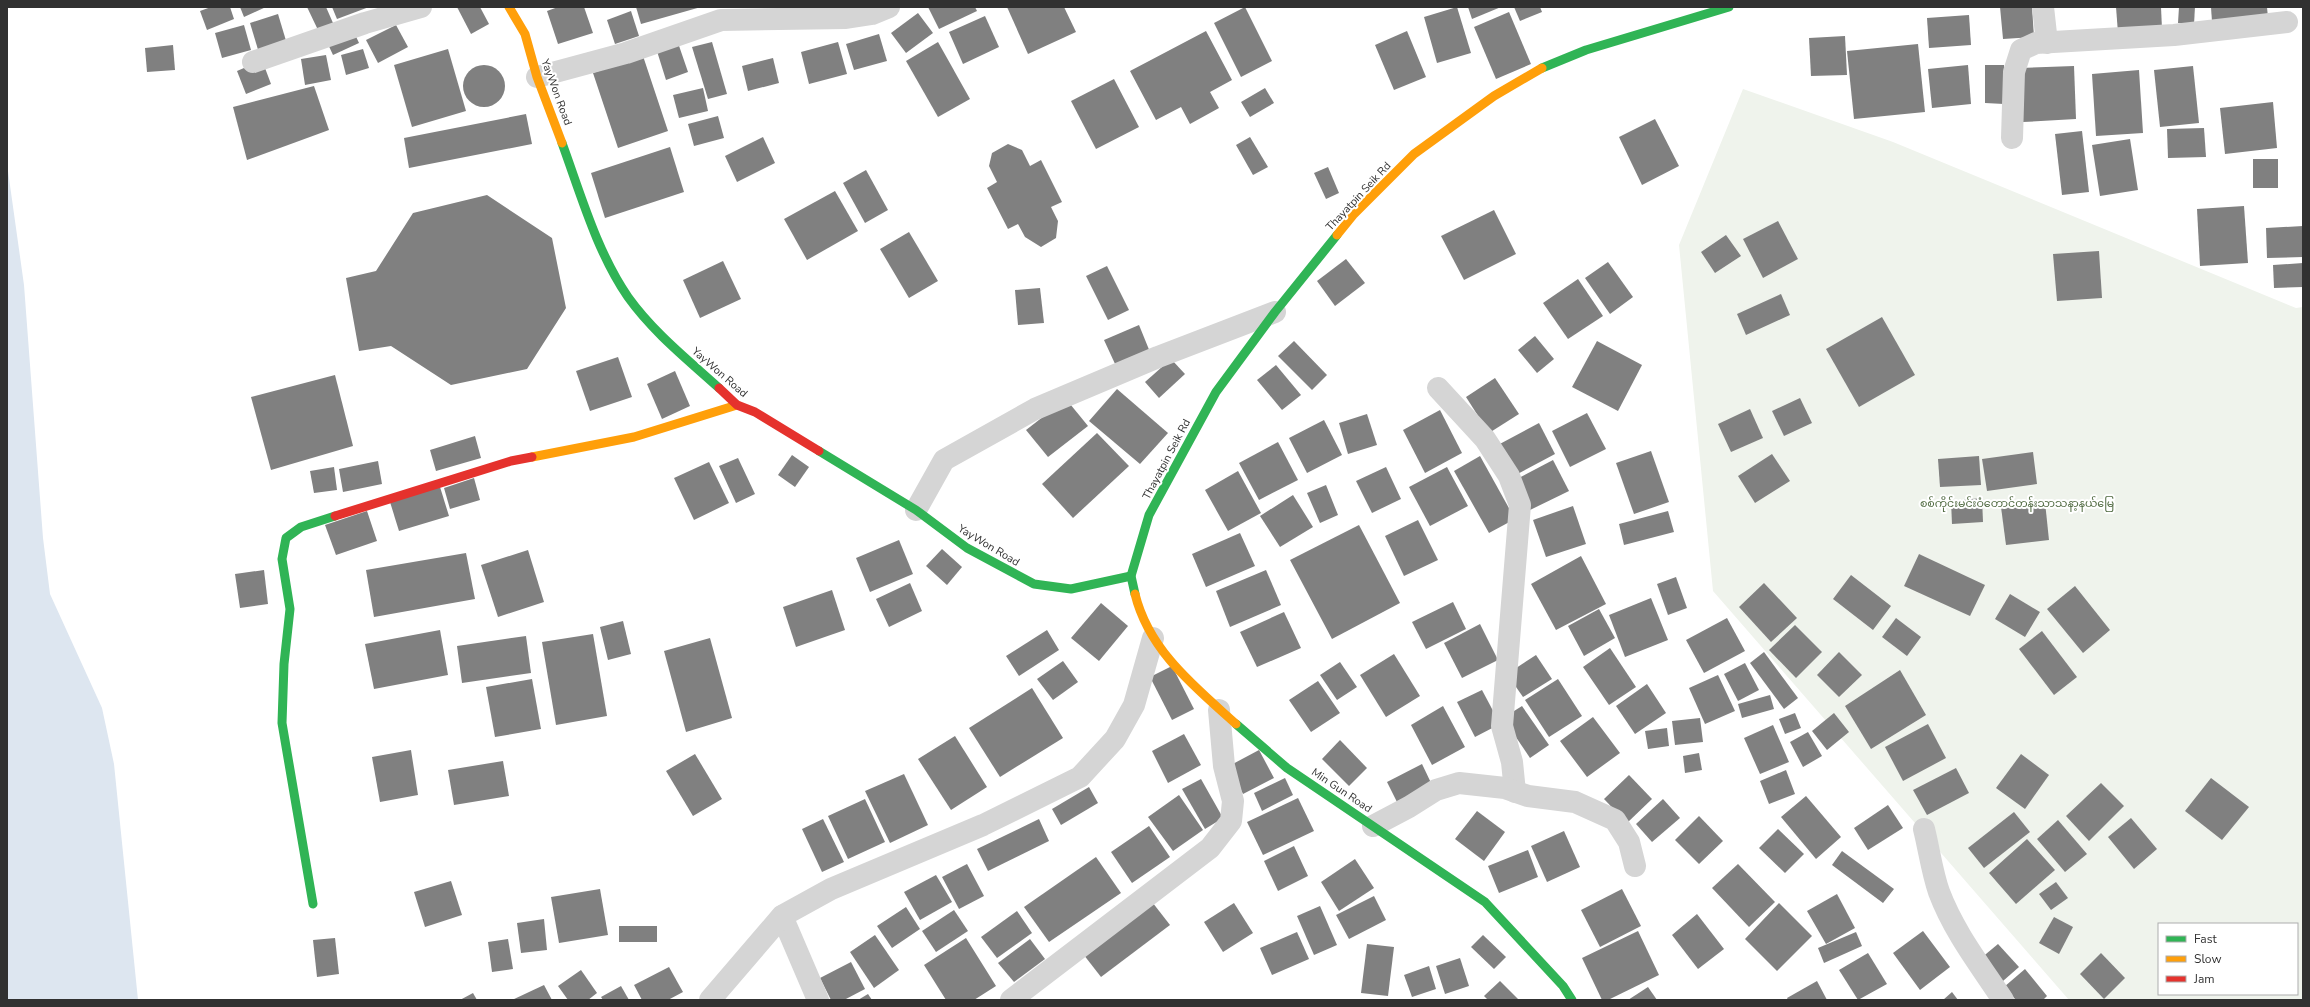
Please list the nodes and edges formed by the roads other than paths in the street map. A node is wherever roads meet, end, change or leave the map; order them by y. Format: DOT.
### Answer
graph roads {
  1 [pos="421,7"];
  2 [pos="509,7"];
  3 [pos="889,7"];
  4 [pos="1730,7"];
  5 [pos="2043,7"];
  6 [pos="2292,20"];
  7 [pos="2047,43"];
  8 [pos="253,62"];
  9 [pos="537,77"];
  10 [pos="2012,138"];
  11 [pos="1275,312"];
  12 [pos="1438,388"];
  13 [pos="737,405"];
  14 [pos="916,510"];
  15 [pos="1131,576"];
  16 [pos="1153,638"];
  17 [pos="1219,710"];
  18 [pos="1515,792"];
  19 [pos="1374,826"];
  20 [pos="1924,829"];
  21 [pos="1635,866"];
  22 [pos="313,904"];
  23 [pos="782,916"];
  24 [pos="710,1000"];
  25 [pos="818,1000"];
  26 [pos="1011,1000"];
  27 [pos="1572,1000"];
  28 [pos="2003,1000"];
  1 -- 8 [label="street"];
  2 -- 9 [label="street, YayWon Road"];
  3 -- 9 [label="street"];
  4 -- 11 [label="street, Thayatpin Seik Rd"];
  5 -- 7 [label="street"];
  6 -- 7 [label="street"];
  7 -- 10 [label="street"];
  9 -- 13 [label="street, YayWon Road"];
  11 -- 14 [label="street"];
  11 -- 15 [label="street, Thayatpin Seik Rd"];
  12 -- 18 [label="street"];
  13 -- 14 [label="street, YayWon Road"];
  13 -- 22 [label="street"];
  14 -- 15 [label="street, YayWon Road"];
  15 -- 16 [label="street, Min Gun Road"];
  16 -- 17 [label="street, Min Gun Road"];
  16 -- 23 [label="street"];
  17 -- 19 [label="street, Min Gun Road"];
  17 -- 26 [label="street"];
  18 -- 19 [label="street"];
  18 -- 21 [label="street"];
  19 -- 27 [label="street, Min Gun Road"];
  20 -- 28 [label="street"];
  23 -- 24 [label="street"];
  23 -- 25 [label="street"];
}
